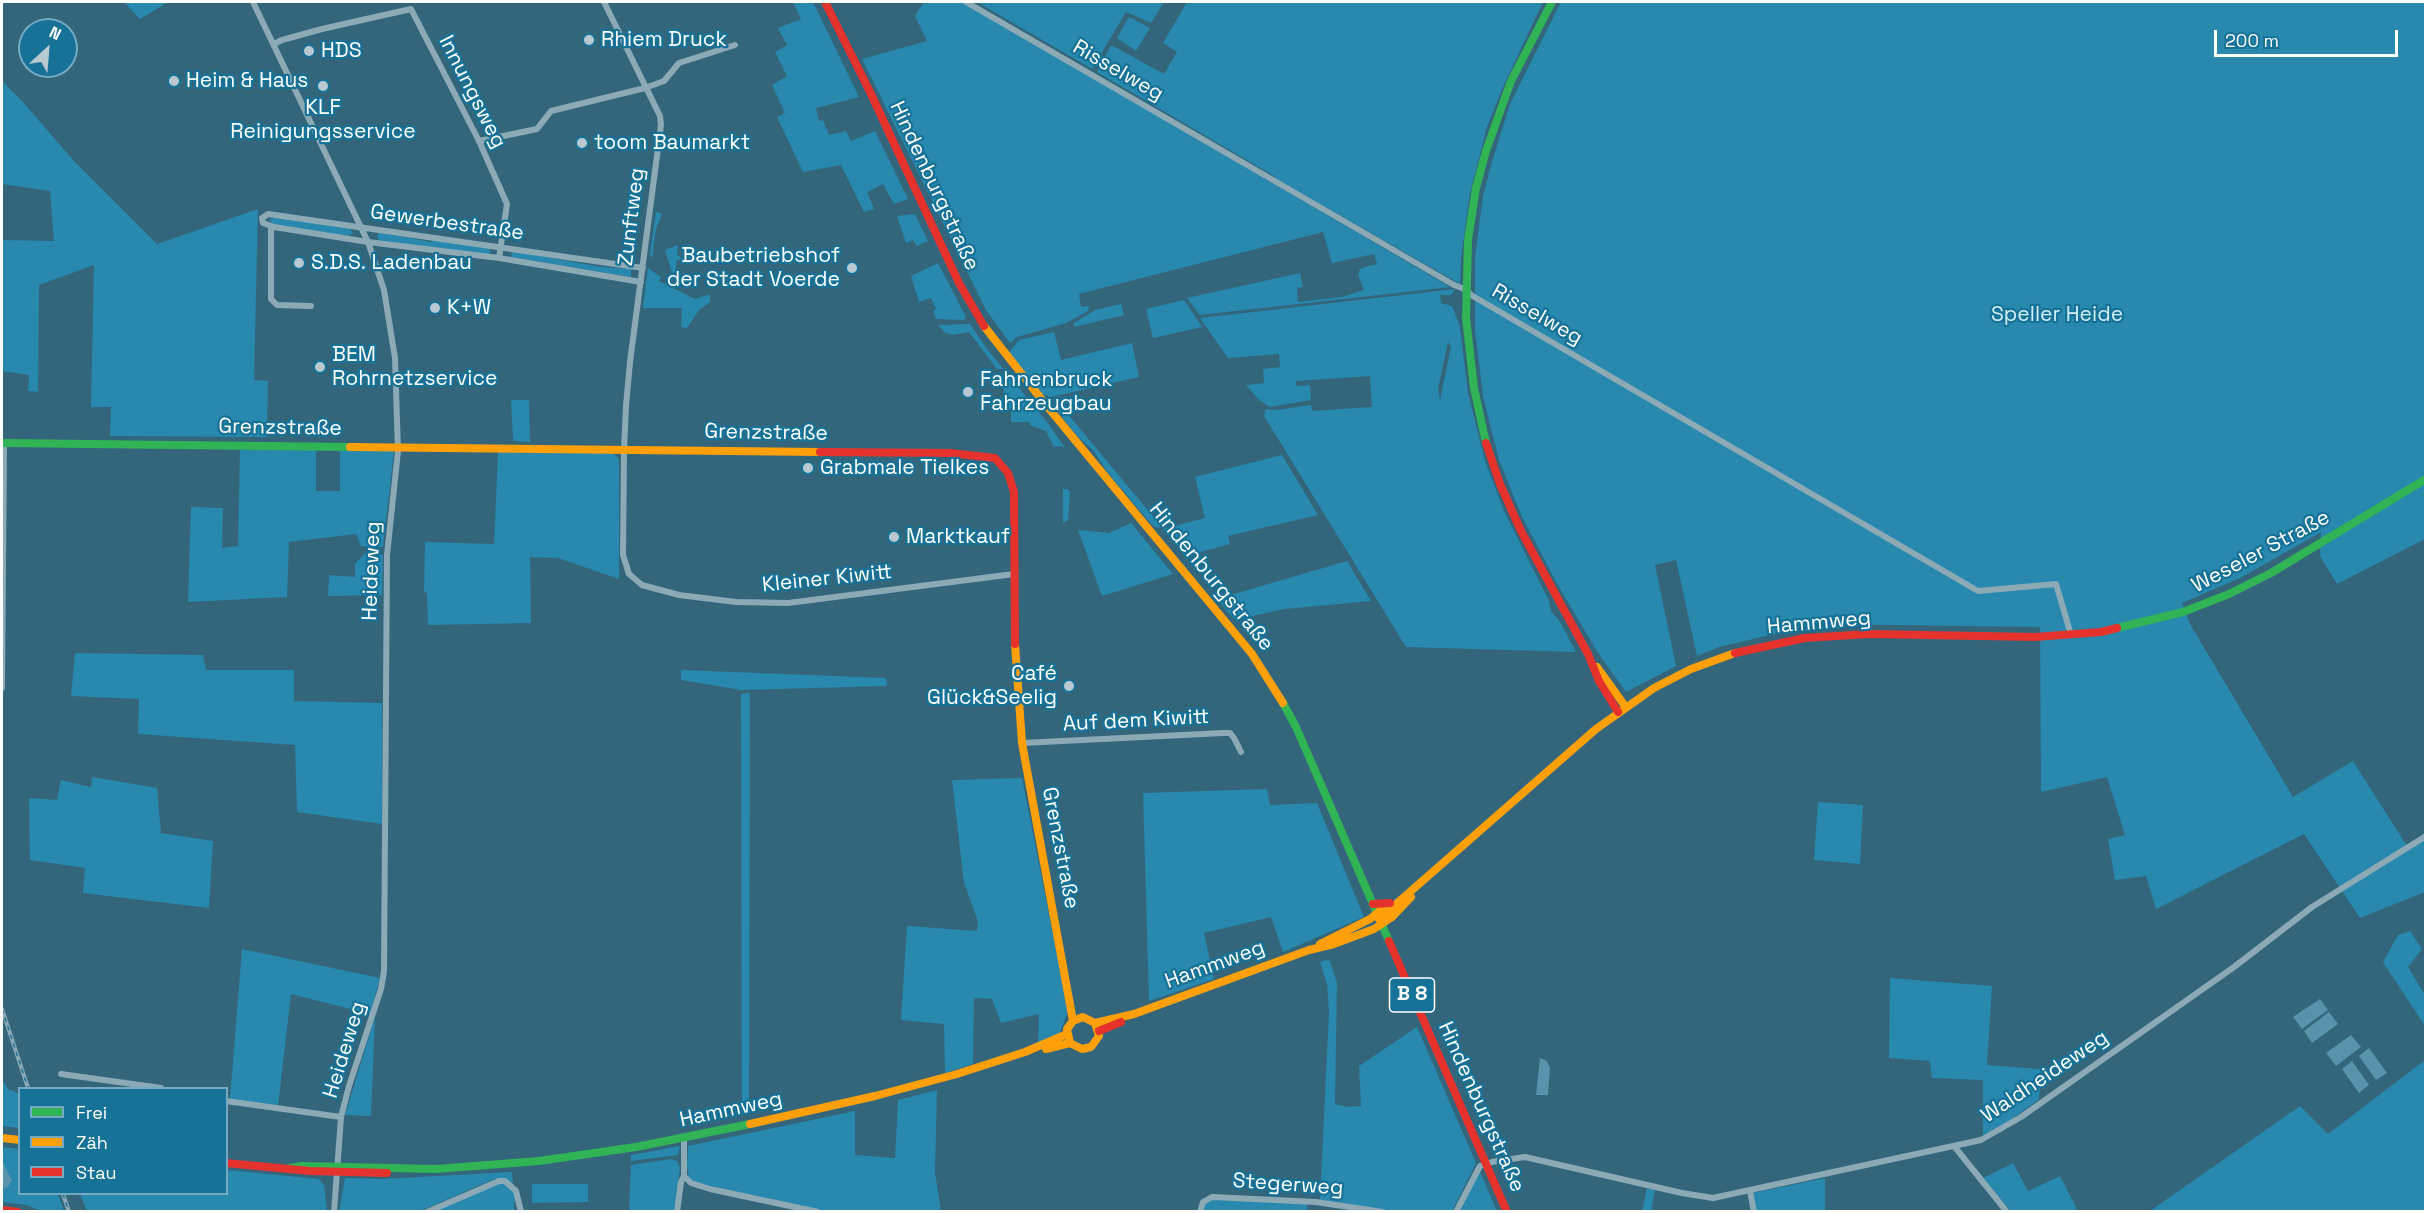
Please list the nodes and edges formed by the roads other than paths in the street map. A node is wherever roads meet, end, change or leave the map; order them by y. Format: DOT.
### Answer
graph roads {
  1 [pos="253,2"];
  2 [pos="604,2"];
  3 [pos="825,2"];
  4 [pos="966,2"];
  5 [pos="1552,2"];
  6 [pos="274,44"];
  7 [pos="735,45"];
  8 [pos="645,88"];
  9 [pos="479,141"];
  10 [pos="272,226"];
  11 [pos="362,228"];
  12 [pos="368,242"];
  13 [pos="501,247"];
  14 [pos="500,258"];
  15 [pos="643,268"];
  16 [pos="641,282"];
  17 [pos="1467,290"];
  18 [pos="311,306"];
  19 [pos="3,443"];
  20 [pos="398,447"];
  21 [pos="624,450"];
  22 [pos="2426,479"];
  23 [pos="1014,574"];
  24 [pos="2069,635"];
  25 [pos="2,688"];
  26 [pos="1621,709"];
  27 [pos="1022,743"];
  28 [pos="1241,752"];
  29 [pos="2426,836"];
  30 [pos="1434,872"];
  31 [pos="1390,903"];
  32 [pos="1372,904"];
  33 [pos="1379,920"];
  34 [pos="1310,950"];
  35 [pos="1067,983"];
  36 [pos="1083,1017"];
  37 [pos="1073,1021"];
  38 [pos="1097,1027"];
  39 [pos="1067,1034"];
  40 [pos="1070,1043"];
  41 [pos="1025,1052"];
  42 [pos="61,1074"];
  43 [pos="147,1087"];
  44 [pos="228,1101"];
  45 [pos="341,1117"];
  46 [pos="2,1138"];
  47 [pos="684,1138"];
  48 [pos="18,1140"];
  49 [pos="1954,1146"];
  50 [pos="228,1163"];
  51 [pos="1486,1163"];
  52 [pos="336,1169"];
  53 [pos="684,1176"];
  54 [pos="1750,1191"];
  55 [pos="2,1210"];
  56 [pos="18,1212"];
  57 [pos="334,1212"];
  58 [pos="427,1212"];
  59 [pos="521,1212"];
  60 [pos="677,1212"];
  61 [pos="818,1212"];
  62 [pos="1200,1212"];
  63 [pos="1383,1212"];
  64 [pos="1456,1212"];
  65 [pos="1507,1212"];
  66 [pos="1754,1212"];
  67 [pos="2007,1212"];
  1 -- 6 [label="street, Heideweg"];
  2 -- 8 [label="street, Zunftweg"];
  3 -- 32 [label="main road, Hindenburgstraße / B 8"];
  4 -- 17 [label="street, Risselweg"];
  5 -- 17 [label="main road"];
  6 -- 9 [label="street, Innungsweg"];
  6 -- 11 [label="street, Heideweg"];
  7 -- 8 [label="street"];
  8 -- 9 [label="street"];
  8 -- 15 [label="street, Zunftweg"];
  9 -- 13 [label="street, Innungsweg"];
  10 -- 11 [label="street, Gewerbestraße"];
  10 -- 12 [label="street, Gewerbestraße"];
  10 -- 18 [label="street, Gewerbestraße"];
  11 -- 12 [label="street, Heideweg"];
  11 -- 13 [label="street, Gewerbestraße"];
  12 -- 14 [label="street, Gewerbestraße"];
  12 -- 20 [label="street, Heideweg"];
  13 -- 14 [label="street, Innungsweg"];
  13 -- 15 [label="street, Gewerbestraße"];
  14 -- 16 [label="street, Gewerbestraße"];
  15 -- 16 [label="street, Zunftweg"];
  16 -- 21 [label="street, Zunftweg"];
  17 -- 24 [label="street, Risselweg"];
  17 -- 26 [label="main road"];
  19 -- 20 [label="main road, Grenzstraße"];
  19 -- 25 [label="street"];
  20 -- 21 [label="main road, Grenzstraße"];
  20 -- 45 [label="street, Heideweg"];
  21 -- 23 [label="main road, Grenzstraße"];
  21 -- 23 [label="street, Kleiner Kiwitt"];
  22 -- 24 [label="main road, Weseler Straße"];
  23 -- 27 [label="main road, Grenzstraße"];
  24 -- 26 [label="main road, Hammweg"];
  26 -- 30 [label="main road, Hammweg"];
  27 -- 28 [label="street, Auf dem Kiwitt"];
  27 -- 35 [label="main road, Grenzstraße"];
  29 -- 49 [label="street, Waldheideweg"];
  30 -- 31 [label="main road, Hammweg"];
  30 -- 33 [label="main road, Hammweg"];
  31 -- 32 [label="main road"];
  31 -- 33 [label="main road, Hammweg"];
  32 -- 33 [label="main road, Hindenburgstraße / B 8"];
  33 -- 34 [label="main road, Hammweg"];
  33 -- 34 [label="main road, Hammweg"];
  33 -- 51 [label="main road, Hindenburgstraße / B 8"];
  34 -- 38 [label="main road, Hammweg"];
  35 -- 36 [label="main road, Grenzstraße"];
  35 -- 37 [label="main road, Grenzstraße"];
  36 -- 37 [label="main road"];
  36 -- 38 [label="main road"];
  37 -- 39 [label="main road"];
  38 -- 40 [label="main road, Hammweg"];
  39 -- 40 [label="main road"];
  39 -- 41 [label="main road, Hammweg"];
  40 -- 41 [label="main road, Hammweg"];
  41 -- 47 [label="main road, Hammweg"];
  42 -- 43 [label="street"];
  44 -- 45 [label="street"];
  45 -- 52 [label="street, Heideweg"];
  46 -- 48 [label="main road"];
  47 -- 52 [label="main road, Hammweg"];
  47 -- 53 [label="street"];
  49 -- 54 [label="street, Waldheideweg"];
  49 -- 67 [label="street"];
  50 -- 52 [label="main road, Hammweg"];
  51 -- 54 [label="street, Waldheideweg"];
  51 -- 64 [label="street"];
  51 -- 65 [label="main road, Hindenburgstraße / B 8"];
  52 -- 57 [label="street, Heideweg"];
  53 -- 60 [label="street"];
  53 -- 61 [label="street"];
  54 -- 66 [label="street"];
  55 -- 56 [label="main road"];
  58 -- 59 [label="street"];
  62 -- 63 [label="street, Stegerweg"];
}
